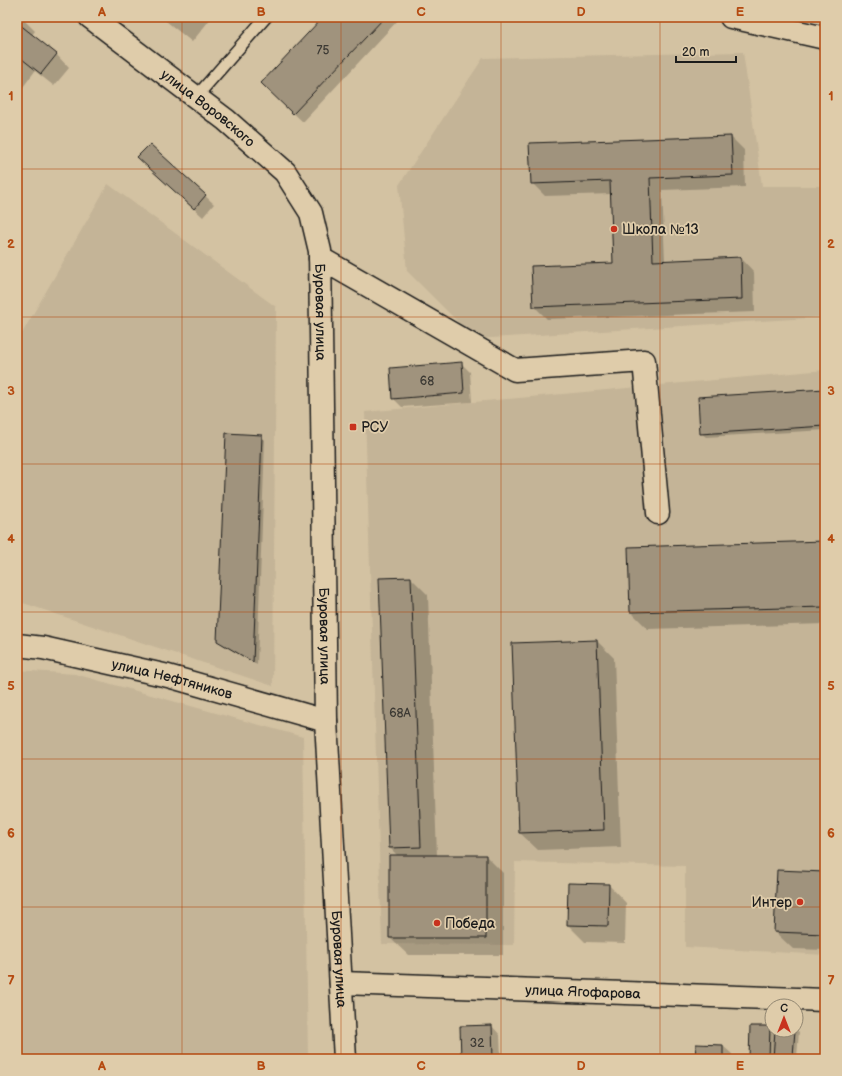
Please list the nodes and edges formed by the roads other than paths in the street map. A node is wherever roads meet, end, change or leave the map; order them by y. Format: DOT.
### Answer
graph roads {
  1 [pos="90,17"];
  2 [pos="266,17"];
  3 [pos="731,17"];
  4 [pos="825,38"];
  5 [pos="196,97"];
  6 [pos="311,213"];
  7 [pos="320,258"];
  8 [pos="658,513"];
  9 [pos="17,645"];
  10 [pos="326,721"];
  11 [pos="341,983"];
  12 [pos="825,1000"];
  13 [pos="345,1059"];
  1 -- 5 [label="street, улица Воровского"];
  2 -- 5 [label="lane"];
  3 -- 4 [label="street"];
  5 -- 6 [label="street, улица Воровского"];
  6 -- 7 [label="street, Буровая улица"];
  7 -- 8 [label="street"];
  7 -- 10 [label="street, Буровая улица"];
  9 -- 10 [label="street, улица Нефтяников"];
  10 -- 11 [label="street, Буровая улица"];
  11 -- 12 [label="street, улица Ягофарова"];
  11 -- 13 [label="street, Буровая улица"];
}
